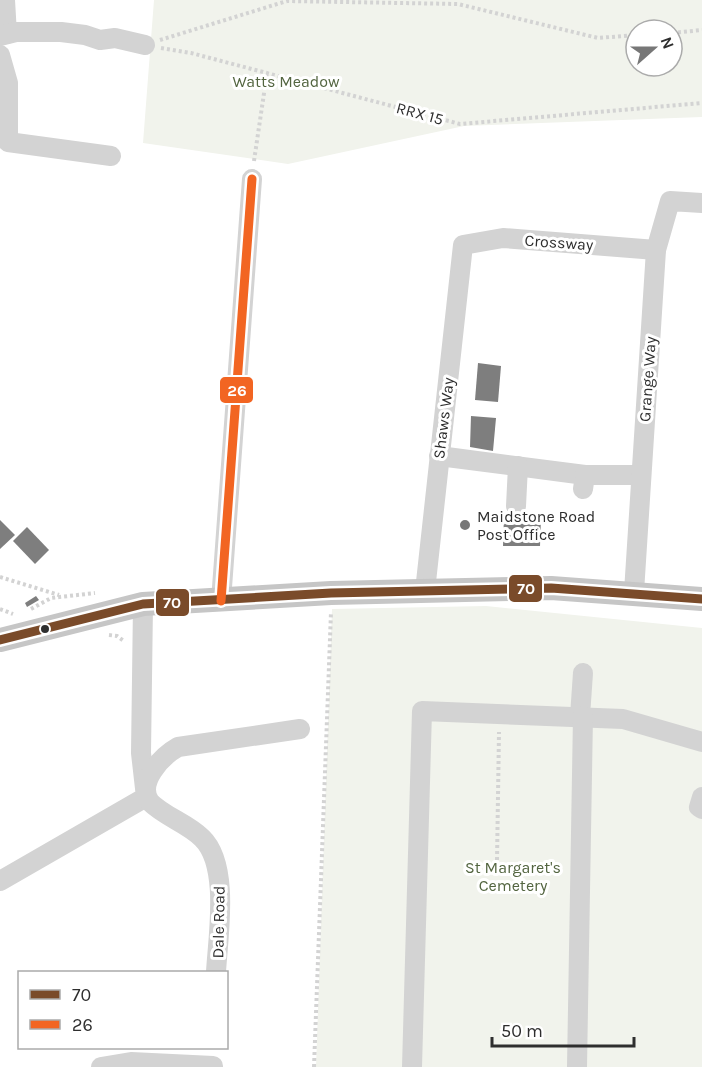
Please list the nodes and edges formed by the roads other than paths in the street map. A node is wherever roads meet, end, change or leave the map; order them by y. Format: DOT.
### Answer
graph roads {
  1 [pos="5,0"];
  2 [pos="4,35"];
  3 [pos="145,45"];
  4 [pos="0,55"];
  5 [pos="111,156"];
  6 [pos="252,178"];
  7 [pos="702,203"];
  8 [pos="463,245"];
  9 [pos="656,250"];
  10 [pos="439,456"];
  11 [pos="518,466"];
  12 [pos="640,475"];
  13 [pos="516,506"];
  14 [pos="425,591"];
  15 [pos="634,592"];
  16 [pos="702,598"];
  17 [pos="221,601"];
  18 [pos="144,604"];
  19 [pos="1,638"];
  20 [pos="583,673"];
  21 [pos="582,716"];
  22 [pos="300,729"];
  23 [pos="702,741"];
  24 [pos="146,797"];
  25 [pos="702,797"];
  26 [pos="702,809"];
  27 [pos="0,881"];
  28 [pos="216,971"];
  29 [pos="213,1060"];
  30 [pos="101,1067"];
  31 [pos="412,1067"];
  32 [pos="420,1067"];
  33 [pos="577,1067"];
  1 -- 2 [label="street"];
  2 -- 3 [label="street"];
  4 -- 5 [label="street"];
  6 -- 17 [label="street"];
  7 -- 9 [label="street, Grange Way"];
  8 -- 9 [label="street, Crossway"];
  8 -- 10 [label="street, Shaws Way"];
  9 -- 12 [label="street, Grange Way"];
  10 -- 11 [label="street"];
  10 -- 14 [label="street, Shaws Way"];
  11 -- 12 [label="street"];
  11 -- 13 [label="street"];
  12 -- 15 [label="street, Grange Way"];
  14 -- 15 [label="main road"];
  14 -- 17 [label="main road"];
  15 -- 16 [label="main road"];
  17 -- 18 [label="main road"];
  18 -- 19 [label="main road"];
  18 -- 24 [label="street"];
  20 -- 21 [label="street"];
  21 -- 23 [label="street"];
  21 -- 31 [label="street"];
  21 -- 33 [label="street"];
  22 -- 24 [label="street"];
  24 -- 27 [label="street"];
  24 -- 28 [label="street, Dale Road"];
  25 -- 26 [label="street"];
  29 -- 30 [label="street"];
  31 -- 32 [label="street"];
}
